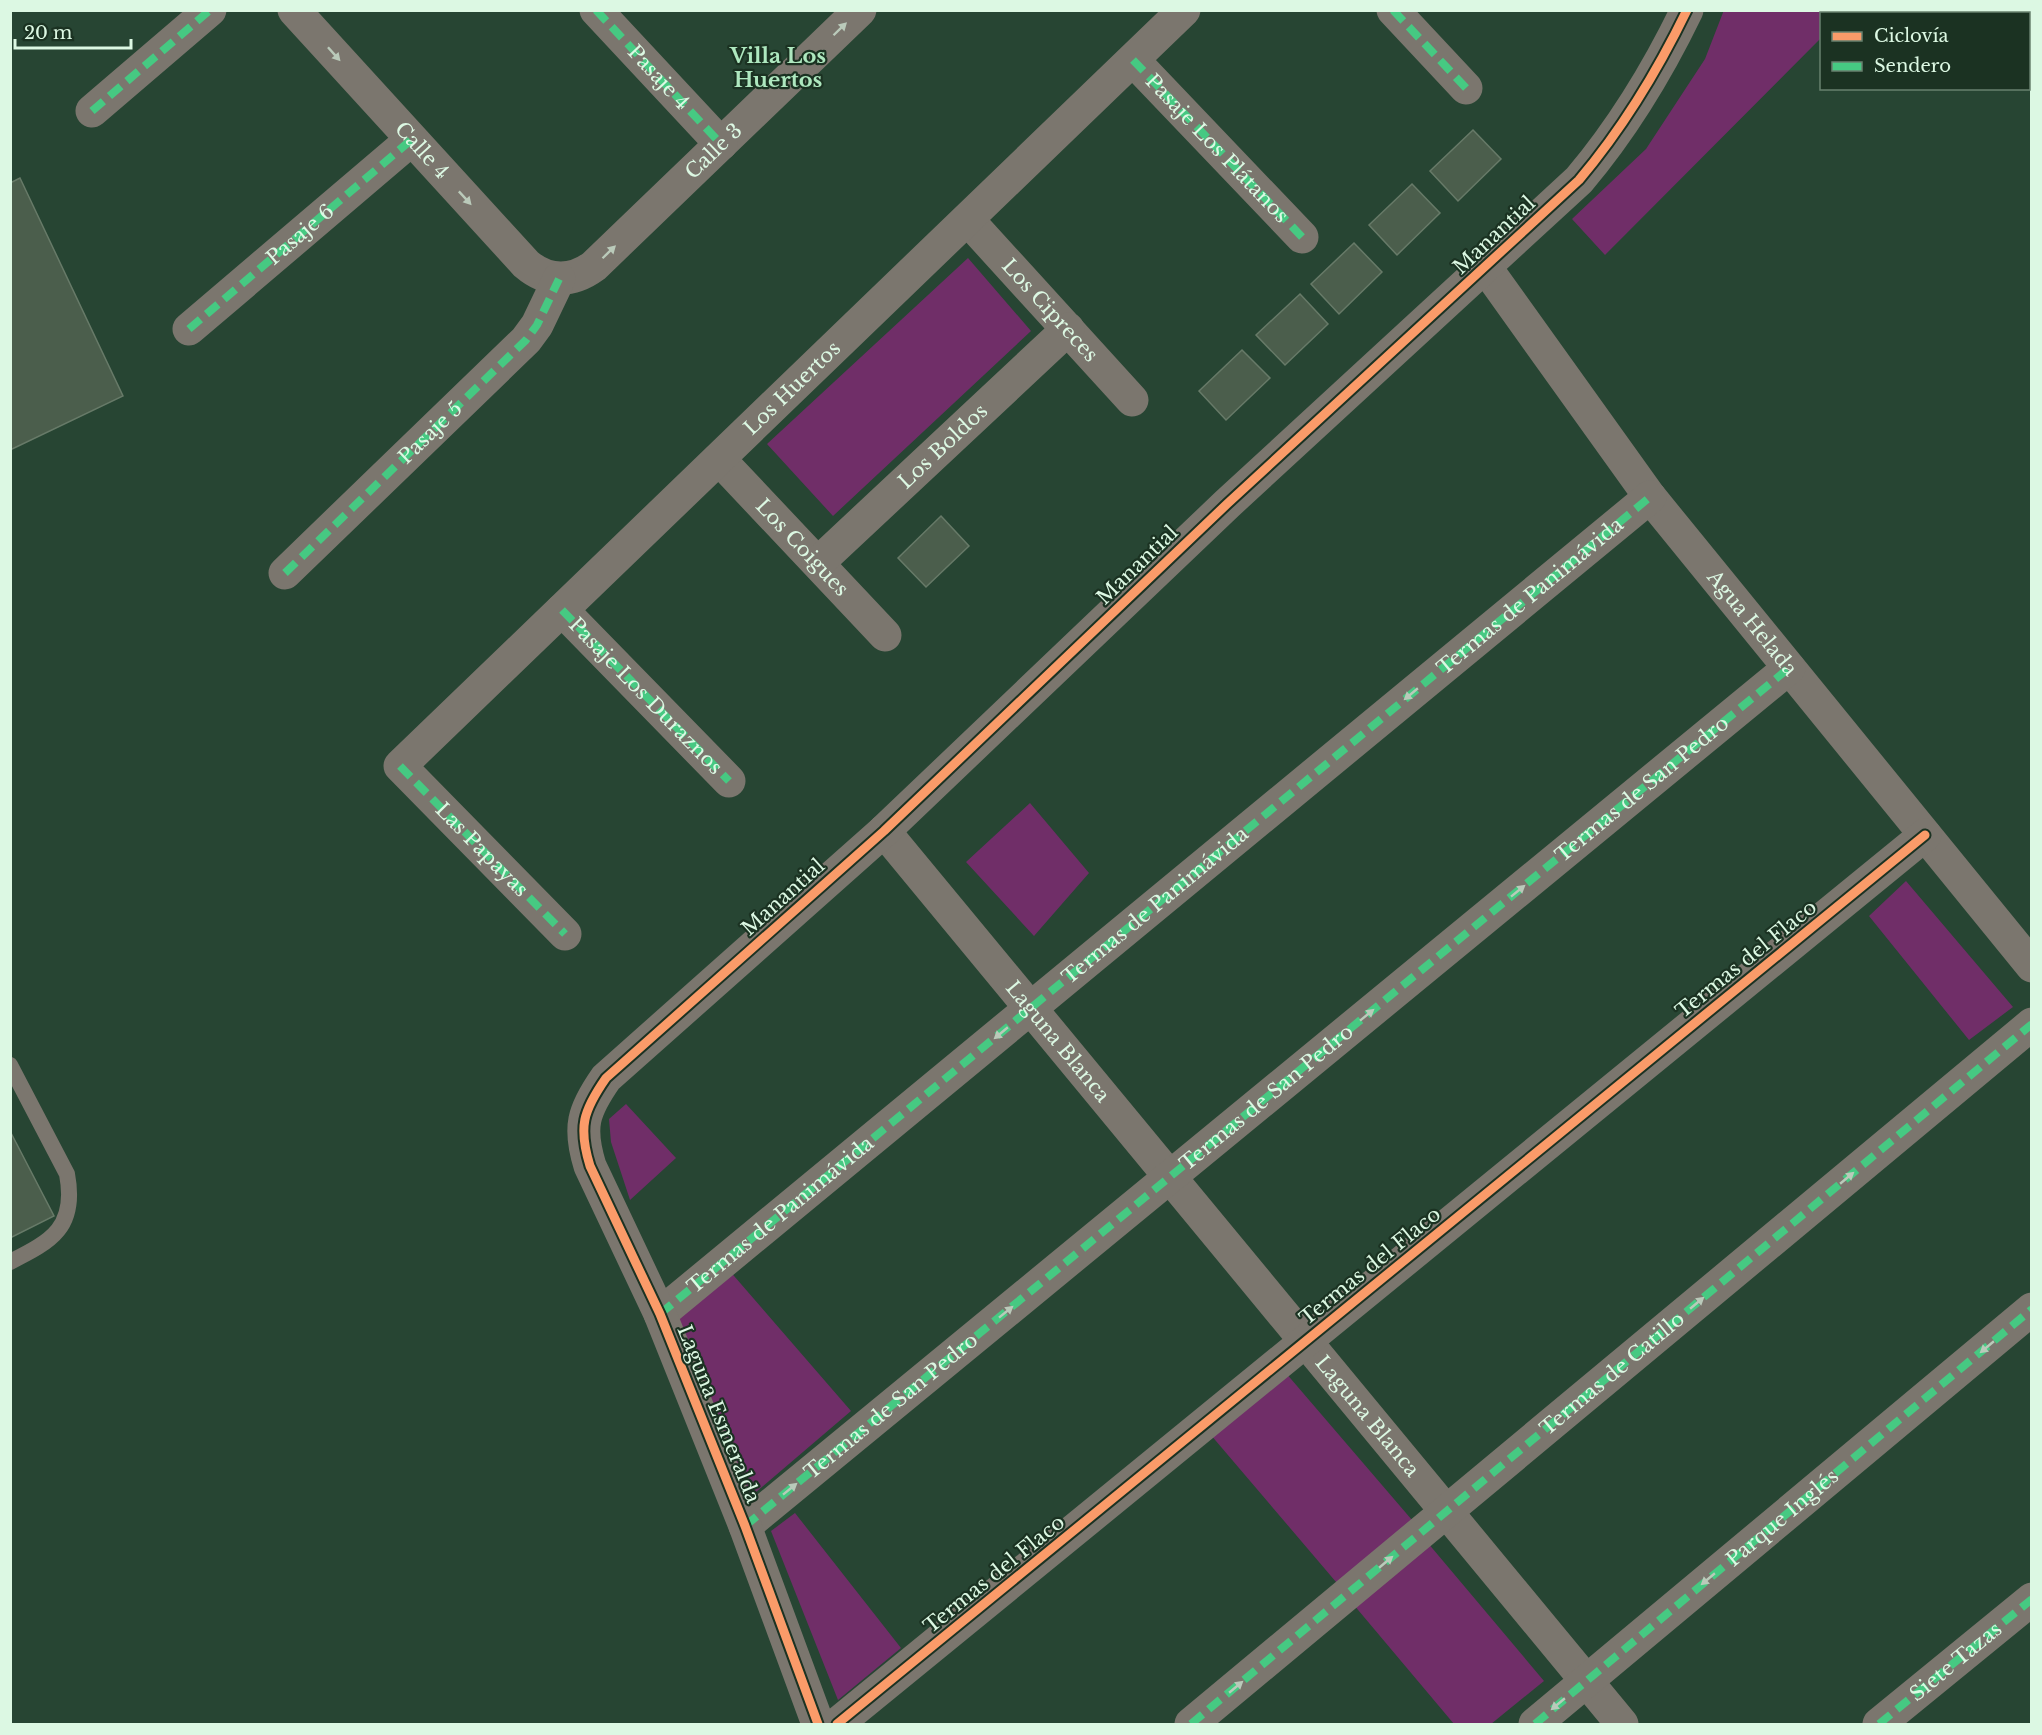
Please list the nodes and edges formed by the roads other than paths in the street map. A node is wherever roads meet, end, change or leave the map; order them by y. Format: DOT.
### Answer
graph roads {
  1 [pos="210,10"];
  2 [pos="294,10"];
  3 [pos="596,10"];
  4 [pos="860,10"];
  5 [pos="1184,10"];
  6 [pos="1393,10"];
  7 [pos="1687,10"];
  8 [pos="1133,60"];
  9 [pos="1466,88"];
  10 [pos="92,111"];
  11 [pos="411,140"];
  12 [pos="721,144"];
  13 [pos="968,220"];
  14 [pos="1302,237"];
  15 [pos="1486,268"];
  16 [pos="559,279"];
  17 [pos="189,329"];
  18 [pos="1068,329"];
  19 [pos="1132,400"];
  20 [pos="720,460"];
  21 [pos="1650,497"];
  22 [pos="818,563"];
  23 [pos="285,573"];
  24 [pos="562,610"];
  25 [pos="885,634"];
  26 [pos="1789,668"];
  27 [pos="400,766"];
  28 [pos="729,781"];
  29 [pos="884,831"];
  30 [pos="1925,836"];
  31 [pos="565,934"];
  32 [pos="2031,966"];
  33 [pos="1030,1008"];
  34 [pos="2031,1024"];
  35 [pos="10,1065"];
  36 [pos="583,1120"];
  37 [pos="1170,1177"];
  38 [pos="10,1262"];
  39 [pos="2031,1309"];
  40 [pos="660,1314"];
  41 [pos="1306,1342"];
  42 [pos="1446,1512"];
  43 [pos="745,1526"];
  44 [pos="2031,1599"];
  45 [pos="1586,1681"];
  46 [pos="818,1725"];
  47 [pos="837,1725"];
  48 [pos="1191,1725"];
  49 [pos="1534,1725"];
  50 [pos="1622,1725"];
  51 [pos="1879,1725"];
  1 -- 10 [label="street"];
  2 -- 11 [label="street, Calle 4, one-way"];
  3 -- 12 [label="street, Pasaje 4"];
  12 -- 4 [label="street, Calle 3, one-way"];
  5 -- 8 [label="street, Los Huertos"];
  6 -- 9 [label="street"];
  7 -- 15 [label="street, Manantial"];
  8 -- 13 [label="street, Los Huertos"];
  8 -- 14 [label="street, Pasaje Los Plátanos"];
  11 -- 16 [label="street, Calle 4, one-way"];
  11 -- 17 [label="street, Pasaje 6"];
  16 -- 12 [label="street, Calle 3, one-way"];
  13 -- 18 [label="street, Los Cipreces"];
  13 -- 20 [label="street, Los Huertos"];
  15 -- 21 [label="street, Agua Helada"];
  15 -- 29 [label="street, Manantial"];
  16 -- 23 [label="street, Pasaje 5"];
  18 -- 19 [label="street, Los Cipreces"];
  18 -- 22 [label="street, Los Boldos"];
  20 -- 22 [label="street, Los Coigues"];
  20 -- 24 [label="street, Los Huertos"];
  21 -- 26 [label="street, Agua Helada"];
  21 -- 33 [label="street, Termas de Panimávida, one-way"];
  22 -- 25 [label="street, Los Coigues"];
  24 -- 27 [label="street, Los Huertos"];
  24 -- 28 [label="street, Pasaje Los Duraznos"];
  26 -- 30 [label="street, Agua Helada"];
  37 -- 26 [label="street, Termas de San Pedro, one-way"];
  27 -- 31 [label="street, Las Papayas"];
  29 -- 33 [label="street, Laguna Blanca"];
  29 -- 36 [label="street, Manantial"];
  30 -- 32 [label="street, Agua Helada"];
  30 -- 41 [label="street, Termas del Flaco"];
  33 -- 37 [label="street, Laguna Blanca"];
  33 -- 40 [label="street, Termas de Panimávida, one-way"];
  42 -- 34 [label="street, Termas de Catillo, one-way"];
  35 -- 38 [label="lane"];
  36 -- 40 [label="street, Laguna Esmeralda"];
  37 -- 41 [label="street, Laguna Blanca"];
  43 -- 37 [label="street, Termas de San Pedro, one-way"];
  39 -- 45 [label="street, Parque Inglés, one-way"];
  40 -- 43 [label="street, Laguna Esmeralda"];
  41 -- 42 [label="street, Laguna Blanca"];
  41 -- 47 [label="street, Termas del Flaco"];
  42 -- 45 [label="street, Laguna Blanca"];
  48 -- 42 [label="street, Termas de Catillo, one-way"];
  43 -- 46 [label="street, Laguna Esmeralda"];
  44 -- 51 [label="street, Siete Tazas"];
  45 -- 49 [label="street, Parque Inglés, one-way"];
  45 -- 50 [label="street, Laguna Blanca"];
}
